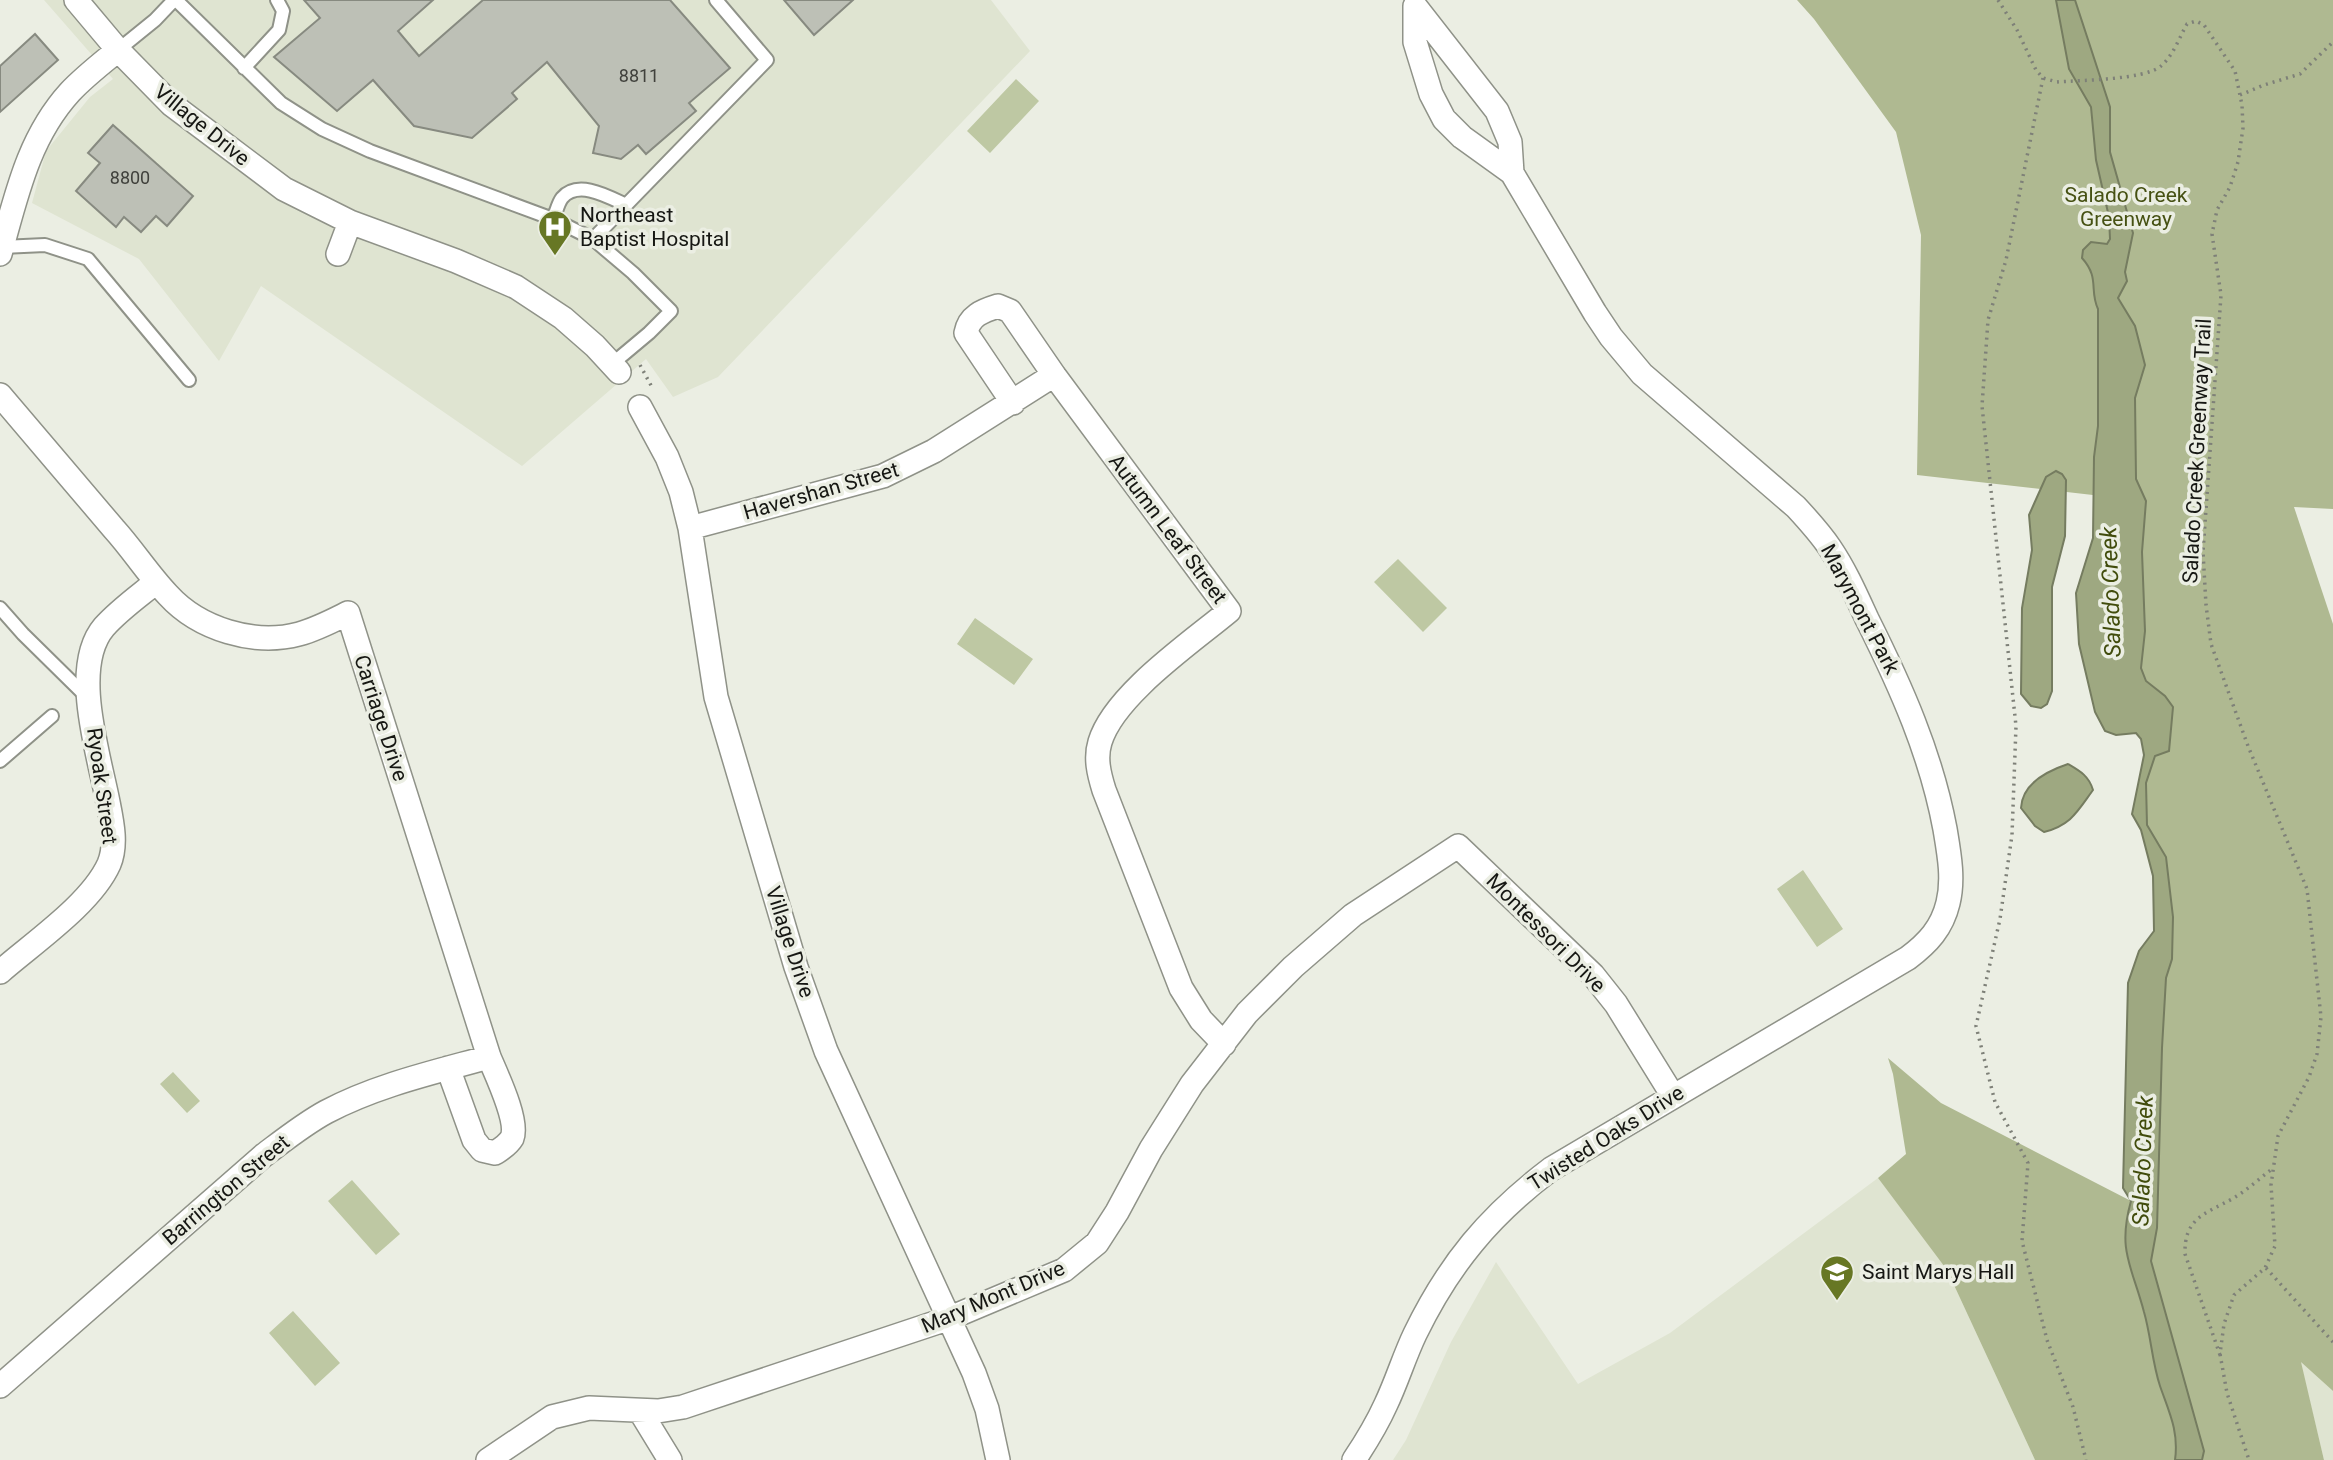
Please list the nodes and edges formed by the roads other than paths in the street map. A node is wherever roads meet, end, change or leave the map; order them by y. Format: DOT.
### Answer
graph roads {
  1 [pos="76,0"];
  2 [pos="175,0"];
  3 [pos="277,0"];
  4 [pos="716,0"];
  5 [pos="1413,3"];
  6 [pos="118,50"];
  7 [pos="244,68"];
  8 [pos="1512,173"];
  9 [pos="626,205"];
  10 [pos="553,219"];
  11 [pos="350,222"];
  12 [pos="593,239"];
  13 [pos="1,251"];
  14 [pos="338,254"];
  15 [pos="615,368"];
  16 [pos="1054,375"];
  17 [pos="189,380"];
  18 [pos="0,395"];
  19 [pos="1013,403"];
  20 [pos="640,407"];
  21 [pos="690,528"];
  22 [pos="156,582"];
  23 [pos="0,608"];
  24 [pos="88,698"];
  25 [pos="52,716"];
  26 [pos="0,761"];
  27 [pos="1458,846"];
  28 [pos="0,972"];
  29 [pos="1786,1028"];
  30 [pos="1224,1044"];
  31 [pos="489,1056"];
  32 [pos="448,1068"];
  33 [pos="1673,1097"];
  34 [pos="950,1318"];
  35 [pos="0,1386"];
  36 [pos="640,1411"];
  37 [pos="488,1460"];
  38 [pos="670,1460"];
  39 [pos="998,1460"];
  40 [pos="1354,1460"];
  1 -- 6 [label="street, Village Drive"];
  2 -- 6 [label="lane"];
  2 -- 7 [label="lane"];
  3 -- 7 [label="lane"];
  4 -- 9 [label="lane"];
  5 -- 8 [label="street, Marymont Park"];
  5 -- 8 [label="street, Marymont Park"];
  6 -- 11 [label="street, Village Drive"];
  6 -- 13 [label="street"];
  7 -- 10 [label="lane"];
  8 -- 29 [label="street, Marymont Park"];
  9 -- 10 [label="lane"];
  9 -- 12 [label="lane"];
  10 -- 12 [label="lane"];
  11 -- 14 [label="street"];
  11 -- 15 [label="street, Village Drive"];
  12 -- 15 [label="lane"];
  13 -- 17 [label="lane"];
  16 -- 19 [label="street, Havershan Street"];
  16 -- 19 [label="street, Autumn Leaf Street"];
  16 -- 30 [label="street, Autumn Leaf Street"];
  18 -- 22 [label="street, Carriage Drive"];
  19 -- 21 [label="street, Havershan Street"];
  20 -- 21 [label="street, Village Drive"];
  21 -- 34 [label="street, Village Drive"];
  22 -- 24 [label="street, Ryoak Street"];
  22 -- 31 [label="street, Carriage Drive"];
  23 -- 24 [label="lane"];
  24 -- 28 [label="street, Ryoak Street"];
  25 -- 26 [label="lane"];
  27 -- 30 [label="street, Mary Mont Drive"];
  27 -- 33 [label="street, Montessori Drive"];
  29 -- 33 [label="street, Twisted Oaks Drive"];
  30 -- 34 [label="street, Mary Mont Drive"];
  31 -- 32 [label="street, Barrington Street"];
  31 -- 32 [label="street, Carriage Drive"];
  32 -- 35 [label="street, Barrington Street"];
  33 -- 40 [label="street, Twisted Oaks Drive"];
  34 -- 36 [label="street, Mary Mont Drive"];
  34 -- 39 [label="street, Village Drive"];
  36 -- 37 [label="street, Mary Mont Drive"];
  36 -- 38 [label="street"];
}
